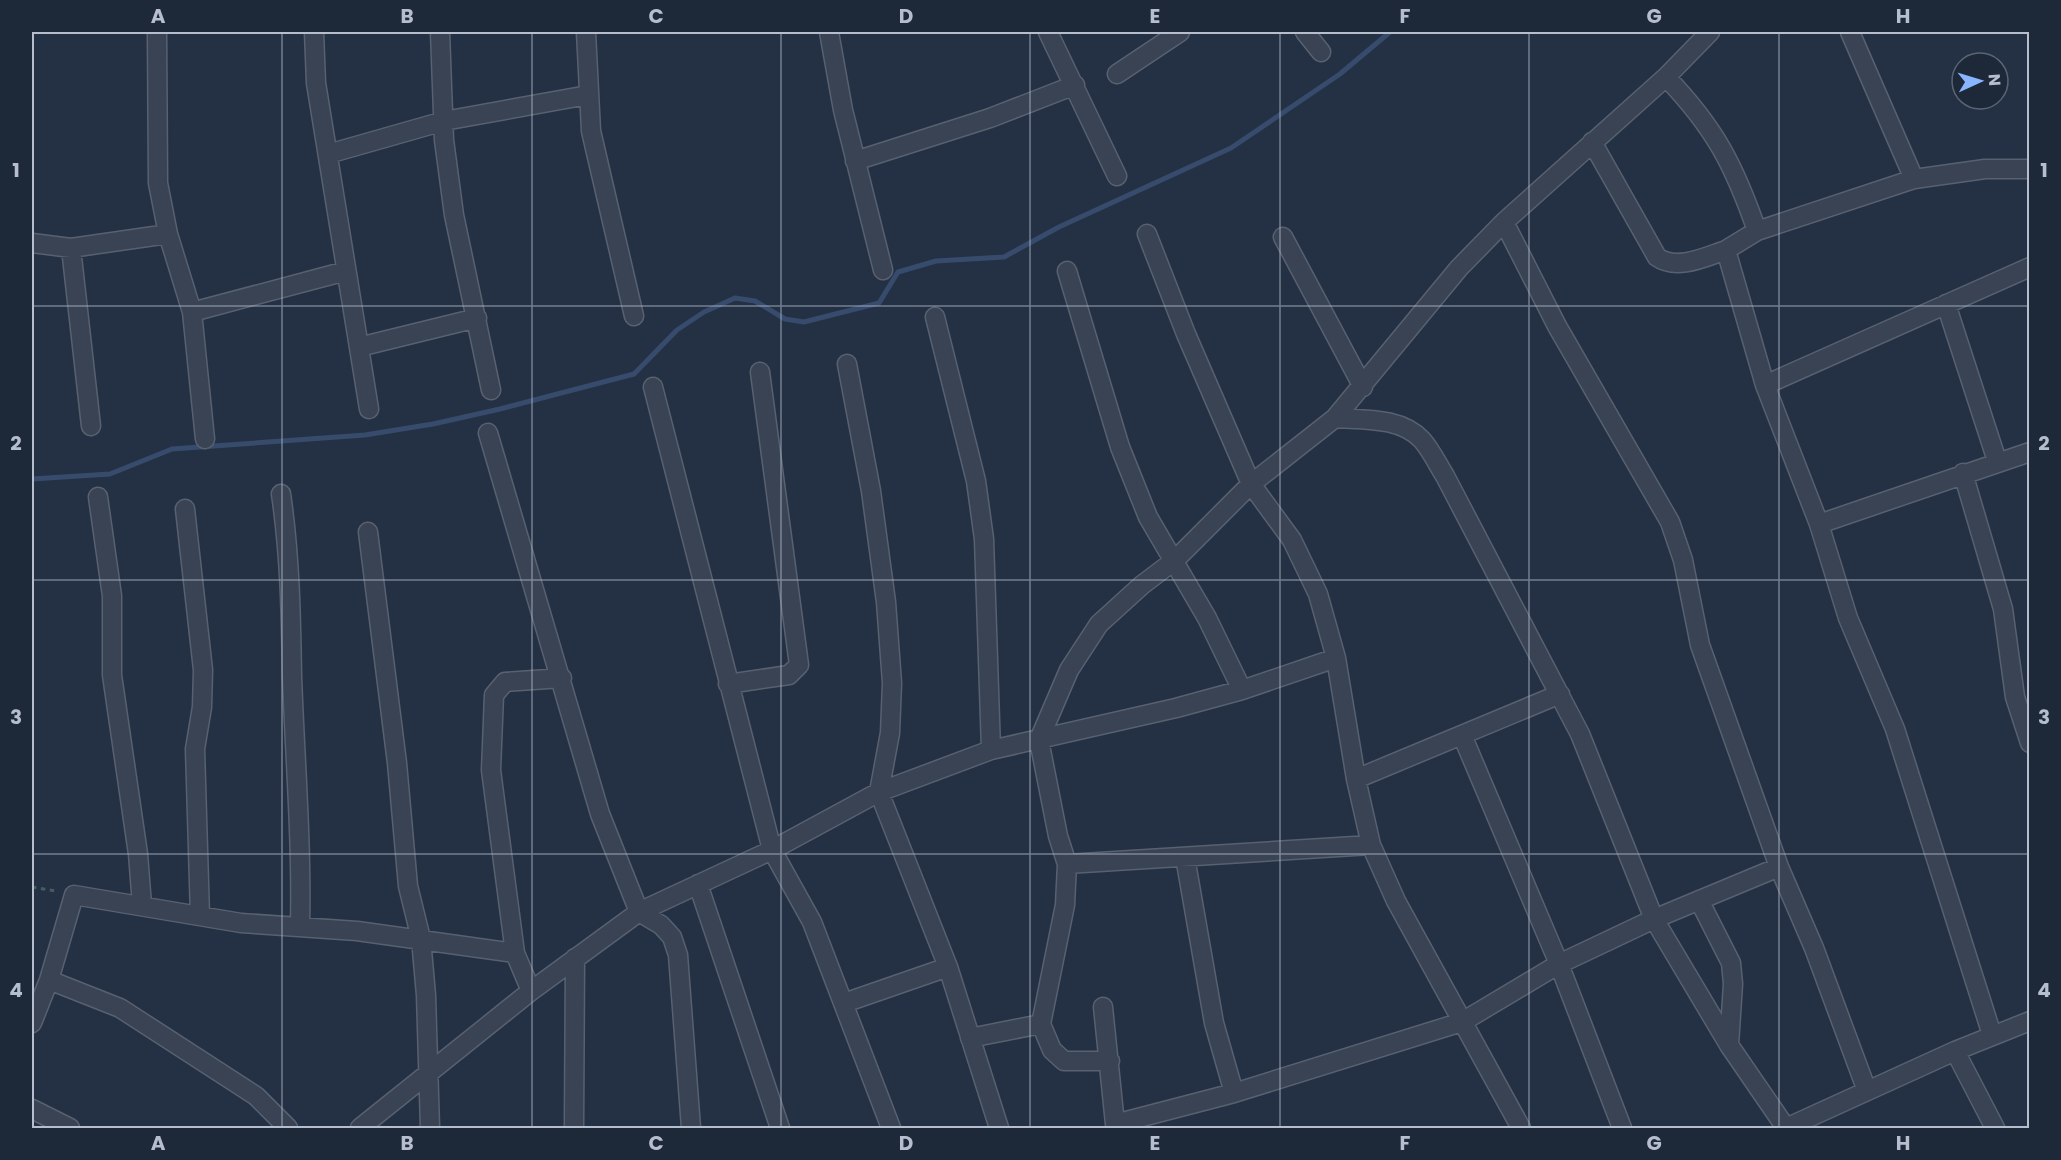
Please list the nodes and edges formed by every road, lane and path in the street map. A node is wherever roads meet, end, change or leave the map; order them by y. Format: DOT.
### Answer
graph roads {
  1 [pos="157,32"];
  2 [pos="314,32"];
  3 [pos="440,32"];
  4 [pos="586,32"];
  5 [pos="829,32"];
  6 [pos="1048,32"];
  7 [pos="1180,32"];
  8 [pos="1305,32"];
  9 [pos="1710,32"];
  10 [pos="1850,32"];
  11 [pos="1321,52"];
  12 [pos="1117,74"];
  13 [pos="1666,77"];
  14 [pos="1075,85"];
  15 [pos="588,95"];
  16 [pos="444,121"];
  17 [pos="1592,142"];
  18 [pos="328,154"];
  19 [pos="855,161"];
  20 [pos="2030,169"];
  21 [pos="1118,176"];
  22 [pos="1914,179"];
  23 [pos="1504,222"];
  24 [pos="1757,231"];
  25 [pos="168,234"];
  26 [pos="1148,234"];
  27 [pos="1283,237"];
  28 [pos="32,243"];
  29 [pos="71,248"];
  30 [pos="1726,250"];
  31 [pos="2030,267"];
  32 [pos="883,270"];
  33 [pos="346,271"];
  34 [pos="1067,271"];
  35 [pos="1946,304"];
  36 [pos="192,312"];
  37 [pos="634,316"];
  38 [pos="935,316"];
  39 [pos="477,318"];
  40 [pos="359,347"];
  41 [pos="847,364"];
  42 [pos="760,372"];
  43 [pos="1766,385"];
  44 [pos="653,387"];
  45 [pos="1363,387"];
  46 [pos="490,390"];
  47 [pos="369,409"];
  48 [pos="1335,418"];
  49 [pos="92,426"];
  50 [pos="488,433"];
  51 [pos="205,439"];
  52 [pos="2030,452"];
  53 [pos="1997,461"];
  54 [pos="1963,473"];
  55 [pos="1251,484"];
  56 [pos="281,494"];
  57 [pos="98,497"];
  58 [pos="185,508"];
  59 [pos="1819,524"];
  60 [pos="368,532"];
  61 [pos="1175,560"];
  62 [pos="1336,658"];
  63 [pos="562,678"];
  64 [pos="728,684"];
  65 [pos="1242,690"];
  66 [pos="1560,694"];
  67 [pos="1462,735"];
  68 [pos="1039,740"];
  69 [pos="2030,743"];
  70 [pos="991,750"];
  71 [pos="1356,779"];
  72 [pos="879,792"];
  73 [pos="1371,844"];
  74 [pos="772,850"];
  75 [pos="1185,857"];
  76 [pos="1067,864"];
  77 [pos="1779,867"];
  78 [pos="698,884"];
  79 [pos="32,887"];
  80 [pos="74,895"];
  81 [pos="1699,900"];
  82 [pos="142,906"];
  83 [pos="639,912"];
  84 [pos="200,915"];
  85 [pos="1654,919"];
  86 [pos="300,927"];
  87 [pos="421,939"];
  88 [pos="515,953"];
  89 [pos="575,958"];
  90 [pos="1559,964"];
  91 [pos="948,967"];
  92 [pos="49,980"];
  93 [pos="531,991"];
  94 [pos="844,1003"];
  95 [pos="1103,1007"];
  96 [pos="2030,1021"];
  97 [pos="1462,1022"];
  98 [pos="32,1023"];
  99 [pos="1041,1024"];
  100 [pos="1992,1035"];
  101 [pos="970,1038"];
  102 [pos="1729,1045"];
  103 [pos="1955,1051"];
  104 [pos="1110,1061"];
  105 [pos="428,1071"];
  106 [pos="1867,1090"];
  107 [pos="1234,1093"];
  108 [pos="32,1109"];
  109 [pos="1115,1126"];
  110 [pos="70,1128"];
  111 [pos="288,1128"];
  112 [pos="360,1128"];
  113 [pos="430,1128"];
  114 [pos="574,1128"];
  115 [pos="691,1128"];
  116 [pos="780,1128"];
  117 [pos="891,1128"];
  118 [pos="999,1128"];
  119 [pos="1521,1128"];
  120 [pos="1622,1128"];
  121 [pos="1786,1128"];
  122 [pos="1995,1128"];
  1 -- 25 [label="street"];
  2 -- 18 [label="street"];
  3 -- 16 [label="street"];
  4 -- 15 [label="street"];
  5 -- 19 [label="street"];
  6 -- 14 [label="street"];
  7 -- 12 [label="street"];
  8 -- 11 [label="street"];
  9 -- 13 [label="street"];
  10 -- 22 [label="street"];
  13 -- 17 [label="street"];
  13 -- 24 [label="street"];
  14 -- 19 [label="street"];
  14 -- 21 [label="street"];
  15 -- 16 [label="street"];
  15 -- 37 [label="street"];
  16 -- 18 [label="street"];
  16 -- 39 [label="street"];
  17 -- 23 [label="street"];
  17 -- 30 [label="street"];
  18 -- 33 [label="street"];
  19 -- 32 [label="street"];
  20 -- 22 [label="street"];
  22 -- 24 [label="street"];
  23 -- 45 [label="street"];
  23 -- 77 [label="street"];
  24 -- 30 [label="street"];
  25 -- 29 [label="street"];
  25 -- 36 [label="street"];
  26 -- 55 [label="street"];
  27 -- 45 [label="street"];
  28 -- 29 [label="street"];
  29 -- 49 [label="street"];
  30 -- 43 [label="street"];
  31 -- 35 [label="street"];
  33 -- 36 [label="street"];
  33 -- 40 [label="street"];
  34 -- 61 [label="street"];
  35 -- 43 [label="street"];
  35 -- 53 [label="street"];
  36 -- 51 [label="street"];
  38 -- 70 [label="street"];
  39 -- 40 [label="street"];
  39 -- 46 [label="street"];
  40 -- 47 [label="street"];
  41 -- 72 [label="street"];
  42 -- 64 [label="street"];
  43 -- 59 [label="street"];
  44 -- 64 [label="street"];
  45 -- 48 [label="street"];
  48 -- 55 [label="street"];
  48 -- 66 [label="street"];
  50 -- 63 [label="street"];
  52 -- 53 [label="street"];
  53 -- 54 [label="street"];
  54 -- 59 [label="street"];
  54 -- 69 [label="street"];
  55 -- 61 [label="street"];
  55 -- 62 [label="street"];
  56 -- 86 [label="street"];
  57 -- 82 [label="street"];
  58 -- 84 [label="street"];
  59 -- 100 [label="street"];
  60 -- 87 [label="street"];
  61 -- 65 [label="street"];
  61 -- 68 [label="street"];
  62 -- 65 [label="street"];
  62 -- 71 [label="street"];
  63 -- 83 [label="street"];
  63 -- 88 [label="street"];
  64 -- 74 [label="street"];
  65 -- 68 [label="street"];
  66 -- 67 [label="street"];
  66 -- 85 [label="street"];
  67 -- 71 [label="street"];
  67 -- 90 [label="street"];
  68 -- 70 [label="street"];
  68 -- 76 [label="street"];
  70 -- 72 [label="street"];
  71 -- 73 [label="street"];
  72 -- 74 [label="street"];
  72 -- 91 [label="street"];
  73 -- 75 [label="street"];
  73 -- 97 [label="street"];
  74 -- 78 [label="street"];
  74 -- 94 [label="street"];
  75 -- 76 [label="street"];
  75 -- 107 [label="street"];
  76 -- 99 [label="street"];
  77 -- 81 [label="street"];
  77 -- 106 [label="street"];
  78 -- 83 [label="street"];
  78 -- 116 [label="street"];
  79 -- 80 [label="path"];
  80 -- 82 [label="street"];
  80 -- 92 [label="street"];
  81 -- 85 [label="street"];
  81 -- 102 [label="street"];
  82 -- 84 [label="street"];
  83 -- 89 [label="street"];
  83 -- 115 [label="street"];
  84 -- 86 [label="street"];
  85 -- 90 [label="street"];
  85 -- 102 [label="street"];
  86 -- 87 [label="street"];
  87 -- 88 [label="street"];
  87 -- 105 [label="street"];
  88 -- 93 [label="street"];
  89 -- 93 [label="street"];
  89 -- 114 [label="street"];
  90 -- 97 [label="street"];
  90 -- 120 [label="street"];
  91 -- 94 [label="street"];
  91 -- 101 [label="street"];
  92 -- 98 [label="street"];
  92 -- 111 [label="street"];
  93 -- 105 [label="street"];
  94 -- 117 [label="street"];
  95 -- 104 [label="street"];
  96 -- 100 [label="street"];
  97 -- 107 [label="street"];
  97 -- 119 [label="street"];
  99 -- 101 [label="street"];
  99 -- 104 [label="street"];
  100 -- 103 [label="street"];
  101 -- 118 [label="street"];
  102 -- 121 [label="street"];
  103 -- 106 [label="street"];
  103 -- 122 [label="street"];
  104 -- 109 [label="street"];
  105 -- 112 [label="street"];
  105 -- 113 [label="street"];
  106 -- 121 [label="street"];
  107 -- 109 [label="street"];
  108 -- 110 [label="street"];
}
